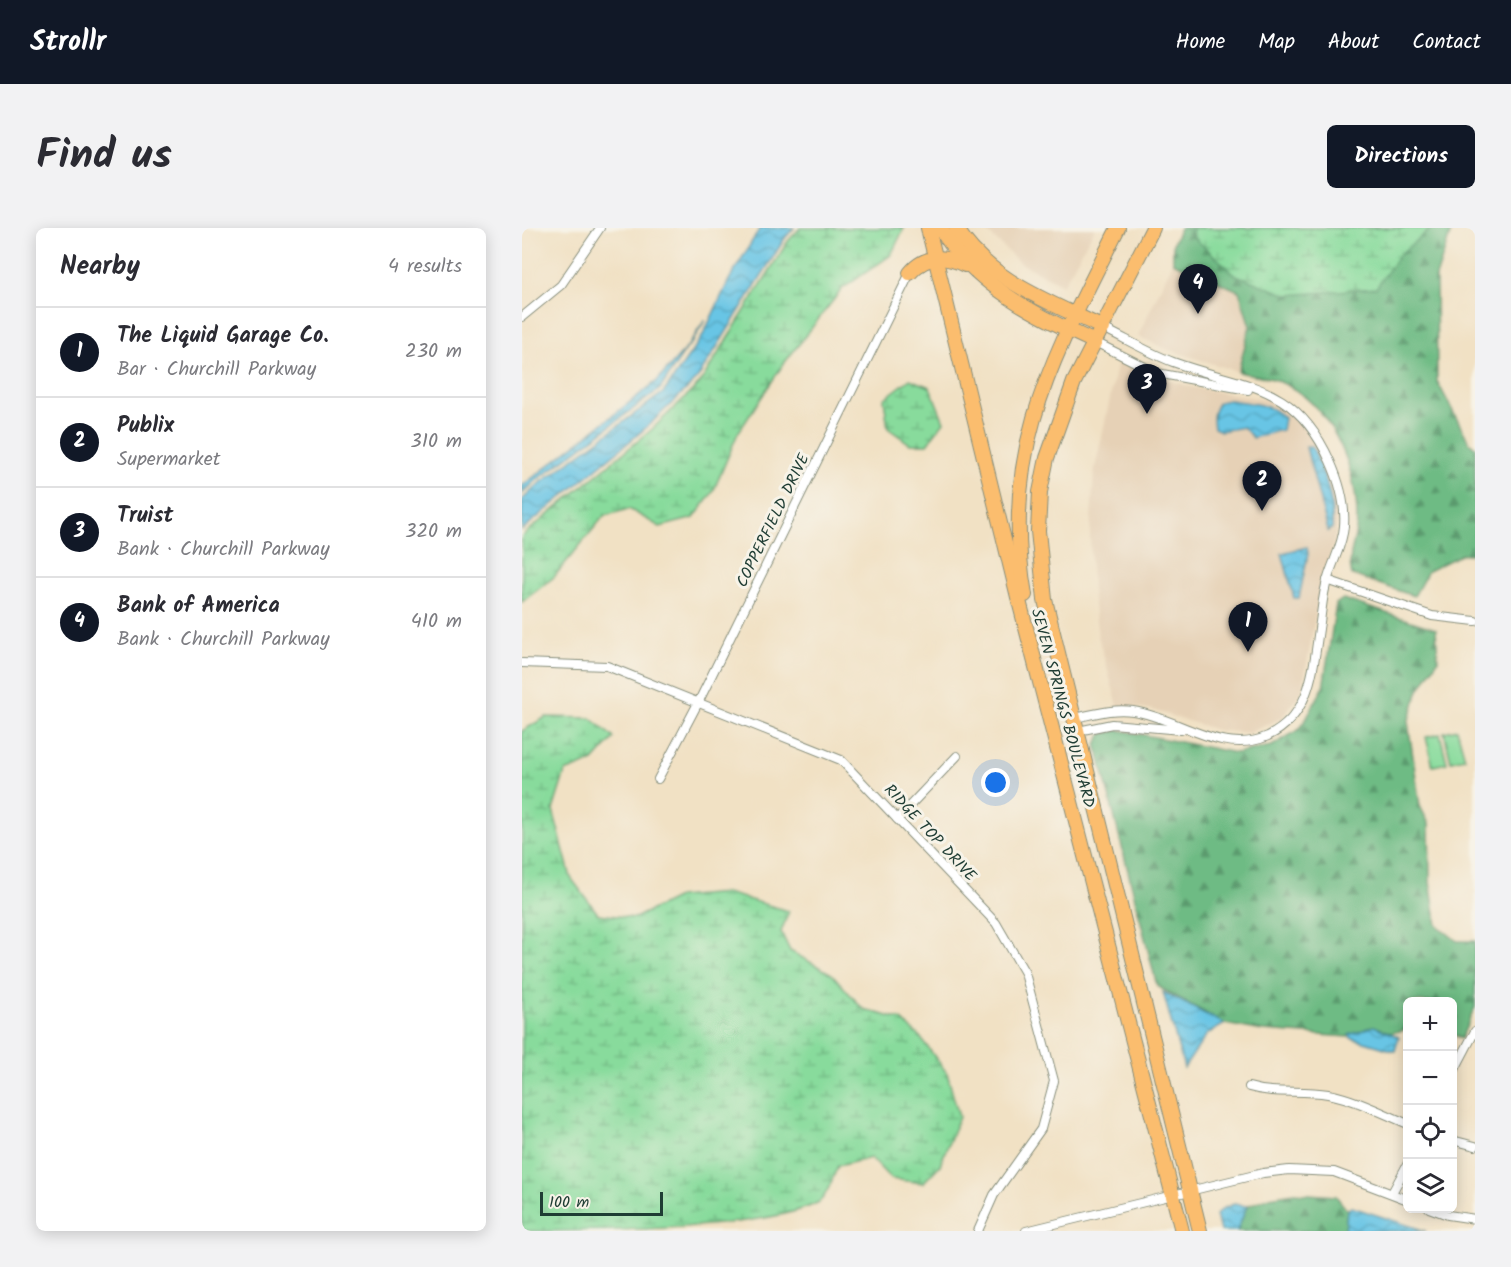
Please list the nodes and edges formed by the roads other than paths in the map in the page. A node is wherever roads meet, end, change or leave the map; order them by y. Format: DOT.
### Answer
graph roads {
  1 [pos="600,228"];
  2 [pos="928,228"];
  3 [pos="940,228"];
  4 [pos="956,228"];
  5 [pos="1118,228"];
  6 [pos="1153,228"];
  7 [pos="935,259"];
  8 [pos="970,268"];
  9 [pos="910,273"];
  10 [pos="1075,314"];
  11 [pos="522,317"];
  12 [pos="1103,328"];
  13 [pos="1067,330"];
  14 [pos="1095,342"];
  15 [pos="1267,392"];
  16 [pos="1327,580"];
  17 [pos="1475,621"];
  18 [pos="522,663"];
  19 [pos="698,702"];
  20 [pos="1077,725"];
  21 [pos="1185,730"];
  22 [pos="957,756"];
  23 [pos="658,779"];
  24 [pos="1068,784"];
  25 [pos="897,819"];
  26 [pos="1475,1031"];
  27 [pos="1457,1065"];
  28 [pos="1249,1087"];
  29 [pos="1403,1122"];
  30 [pos="1457,1141"];
  31 [pos="1475,1146"];
  32 [pos="1403,1171"];
  33 [pos="1191,1191"];
  34 [pos="1392,1193"];
  35 [pos="1173,1195"];
  36 [pos="1403,1198"];
  37 [pos="1442,1213"];
  38 [pos="1475,1219"];
  39 [pos="978,1231"];
  40 [pos="1026,1231"];
  41 [pos="1182,1231"];
  42 [pos="1200,1231"];
  1 -- 11 [label="street"];
  2 -- 7 [label="main road, SEVEN SPRINGS BOULEVARD"];
  2 -- 9 [label="main road"];
  3 -- 8 [label="main road"];
  4 -- 10 [label="main road"];
  5 -- 10 [label="main road"];
  6 -- 12 [label="main road, SEVEN SPRINGS BOULEVARD"];
  7 -- 8 [label="main road"];
  7 -- 9 [label="main road"];
  7 -- 24 [label="main road, SEVEN SPRINGS BOULEVARD"];
  8 -- 13 [label="main road"];
  9 -- 19 [label="street, COPPERFIELD DRIVE"];
  10 -- 12 [label="main road"];
  10 -- 13 [label="main road"];
  12 -- 14 [label="main road, SEVEN SPRINGS BOULEVARD"];
  12 -- 15 [label="street"];
  13 -- 14 [label="main road"];
  13 -- 24 [label="main road"];
  14 -- 15 [label="street"];
  14 -- 20 [label="main road, SEVEN SPRINGS BOULEVARD"];
  15 -- 16 [label="street"];
  16 -- 17 [label="street"];
  16 -- 21 [label="street"];
  18 -- 19 [label="street, RIDGE TOP DRIVE"];
  19 -- 23 [label="street, COPPERFIELD DRIVE"];
  19 -- 25 [label="street, RIDGE TOP DRIVE"];
  20 -- 21 [label="street"];
  20 -- 21 [label="street"];
  20 -- 33 [label="main road, SEVEN SPRINGS BOULEVARD"];
  22 -- 25 [label="street"];
  24 -- 35 [label="main road, SEVEN SPRINGS BOULEVARD"];
  25 -- 39 [label="street, RIDGE TOP DRIVE"];
  26 -- 27 [label="street"];
  28 -- 29 [label="street"];
  30 -- 31 [label="street"];
  32 -- 34 [label="street"];
  33 -- 34 [label="street"];
  33 -- 35 [label="street"];
  33 -- 42 [label="main road, SEVEN SPRINGS BOULEVARD"];
  34 -- 36 [label="street"];
  35 -- 40 [label="street"];
  35 -- 41 [label="main road, SEVEN SPRINGS BOULEVARD"];
  37 -- 38 [label="street"];
}
